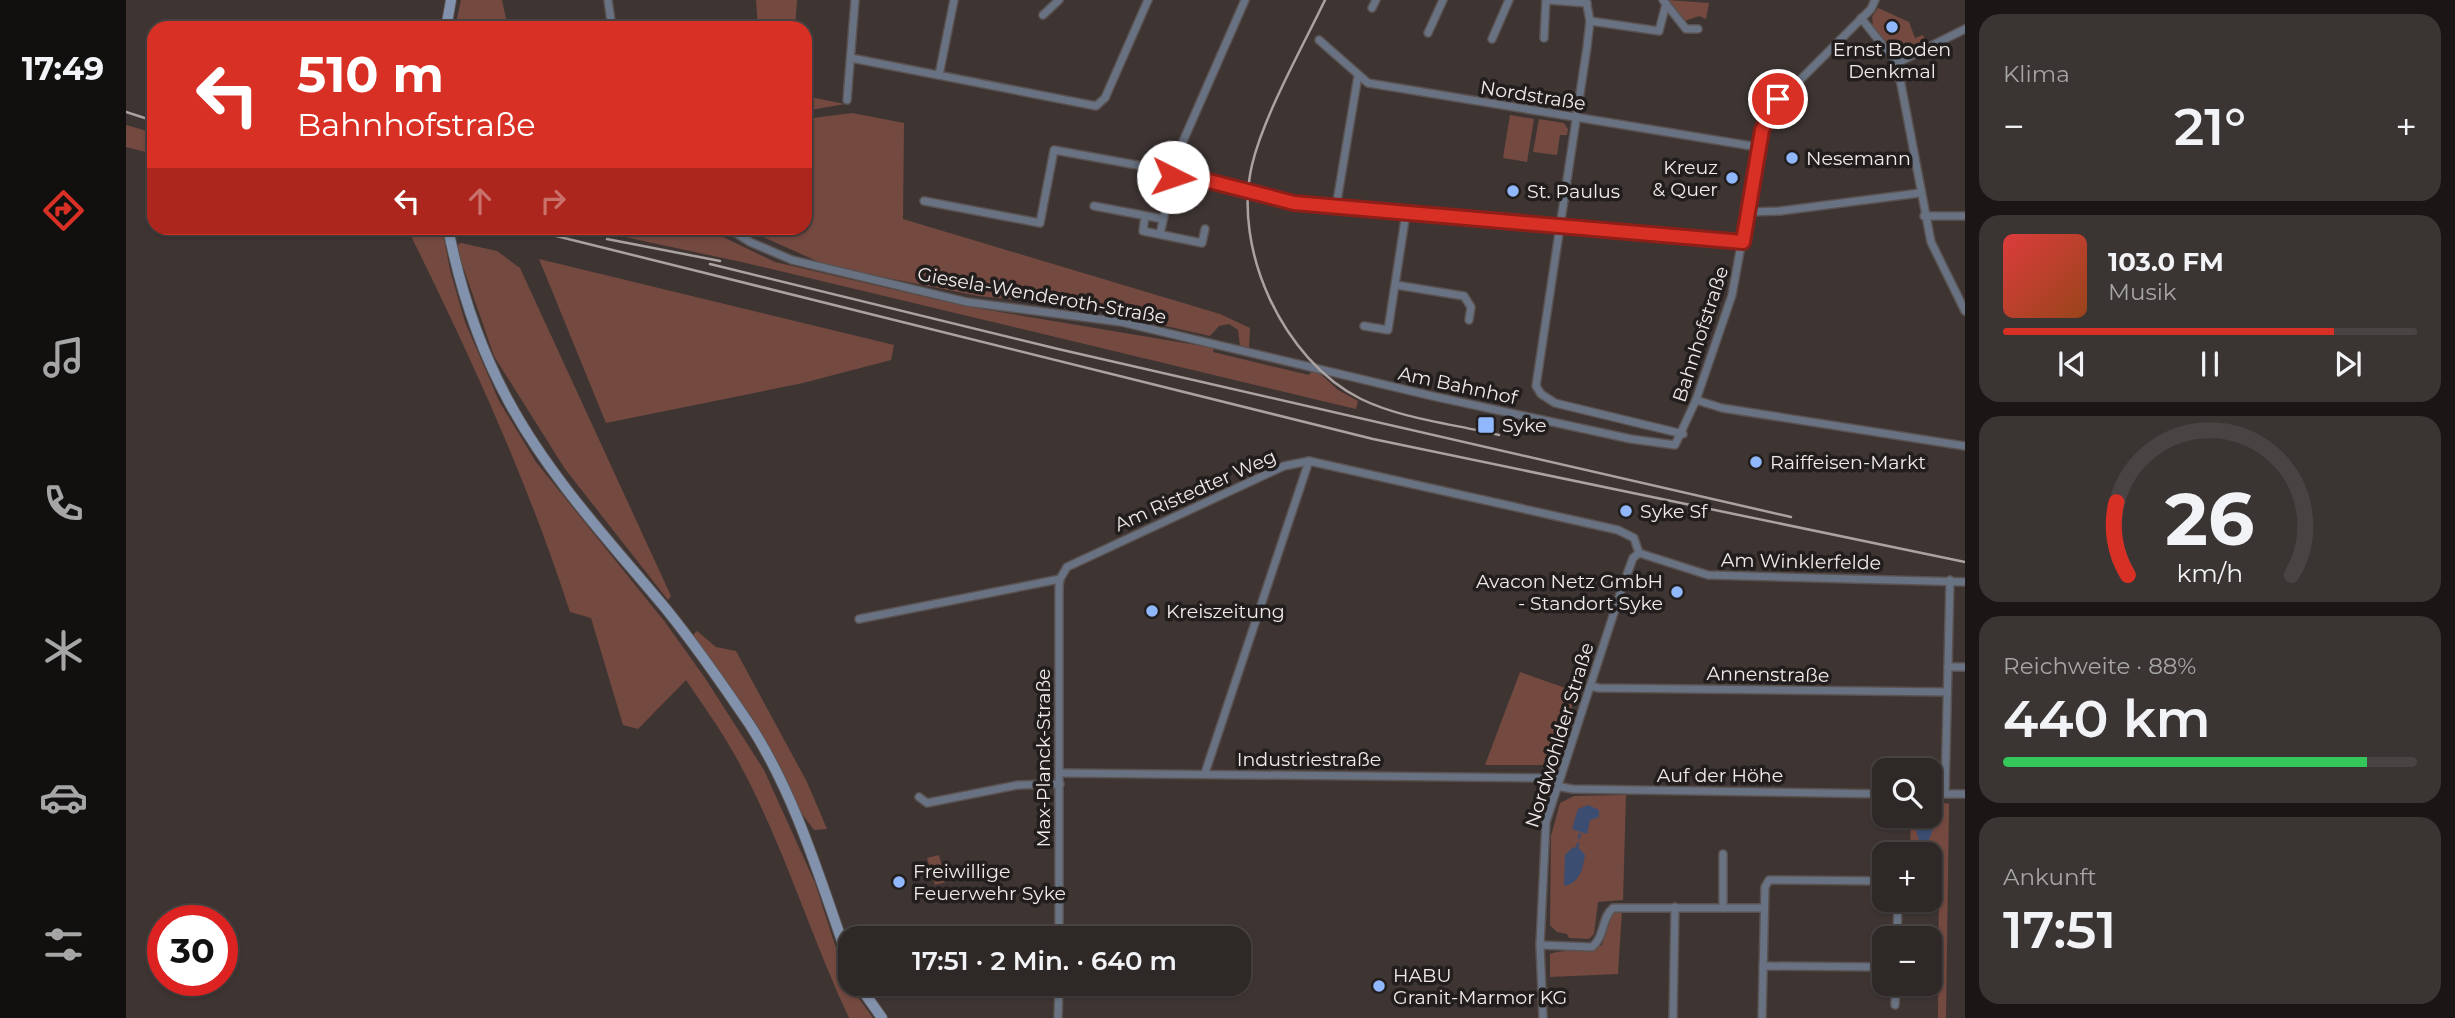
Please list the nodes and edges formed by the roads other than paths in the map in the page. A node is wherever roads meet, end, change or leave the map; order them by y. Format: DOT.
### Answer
graph roads {
  1 [pos="452,0"];
  2 [pos="855,0"];
  3 [pos="954,0"];
  4 [pos="1059,0"];
  5 [pos="1148,0"];
  6 [pos="1245,0"];
  7 [pos="1376,0"];
  8 [pos="1443,0"];
  9 [pos="1509,0"];
  10 [pos="1547,0"];
  11 [pos="1875,0"];
  12 [pos="1586,1"];
  13 [pos="1664,2"];
  14 [pos="610,3"];
  15 [pos="1372,8"];
  16 [pos="1043,15"];
  17 [pos="1861,18"];
  18 [pos="448,21"];
  19 [pos="611,21"];
  20 [pos="1590,21"];
  21 [pos="1698,29"];
  22 [pos="1965,29"];
  23 [pos="1427,33"];
  24 [pos="1544,38"];
  25 [pos="1492,39"];
  26 [pos="1319,40"];
  27 [pos="852,58"];
  28 [pos="1897,63"];
  29 [pos="939,75"];
  30 [pos="1358,76"];
  31 [pos="847,100"];
  32 [pos="1576,118"];
  33 [pos="1758,147"];
  34 [pos="1172,171"];
  35 [pos="1920,193"];
  36 [pos="924,201"];
  37 [pos="1094,206"];
  38 [pos="1336,207"];
  39 [pos="1748,212"];
  40 [pos="1406,213"];
  41 [pos="1145,216"];
  42 [pos="1924,216"];
  43 [pos="1965,216"];
  44 [pos="1163,219"];
  45 [pos="1559,226"];
  46 [pos="1205,229"];
  47 [pos="1160,234"];
  48 [pos="449,235"];
  49 [pos="741,235"];
  50 [pos="1743,242"];
  51 [pos="1396,285"];
  52 [pos="1965,311"];
  53 [pos="1469,320"];
  54 [pos="1364,326"];
  55 [pos="1317,368"];
  56 [pos="1696,400"];
  57 [pos="1683,434"];
  58 [pos="1675,445"];
  59 [pos="1965,446"];
  60 [pos="1309,461"];
  61 [pos="1639,553"];
  62 [pos="1059,579"];
  63 [pos="1950,580"];
  64 [pos="1965,582"];
  65 [pos="885,614"];
  66 [pos="859,619"];
  67 [pos="883,623"];
  68 [pos="1948,667"];
  69 [pos="1965,667"];
  70 [pos="1590,685"];
  71 [pos="1947,692"];
  72 [pos="1205,773"];
  73 [pos="1060,774"];
  74 [pos="1557,782"];
  75 [pos="1059,784"];
  76 [pos="1872,794"];
  77 [pos="1945,794"];
  78 [pos="1965,794"];
  79 [pos="919,797"];
  80 [pos="1723,854"];
  81 [pos="1872,881"];
  82 [pos="1675,906"];
  83 [pos="1723,908"];
  84 [pos="1764,908"];
  85 [pos="1059,926"];
  86 [pos="838,928"];
  87 [pos="1540,945"];
  88 [pos="1763,966"];
  89 [pos="1872,967"];
  90 [pos="867,996"];
  91 [pos="1059,996"];
  92 [pos="1895,996"];
  93 [pos="1895,1006"];
  94 [pos="882,1018"];
  95 [pos="1059,1018"];
  96 [pos="1543,1018"];
  97 [pos="1673,1018"];
  98 [pos="1762,1018"];
  1 -- 18 [label="main road"];
  2 -- 27 [label="street"];
  3 -- 29 [label="street"];
  4 -- 16 [label="street"];
  5 -- 29 [label="street"];
  6 -- 34 [label="street"];
  7 -- 15 [label="street"];
  8 -- 23 [label="street"];
  9 -- 25 [label="street"];
  10 -- 12 [label="street"];
  10 -- 24 [label="street"];
  11 -- 17 [label="street, Bahnhofstraße"];
  12 -- 20 [label="street"];
  13 -- 20 [label="street"];
  13 -- 21 [label="street"];
  14 -- 19 [label="street"];
  17 -- 28 [label="street"];
  17 -- 33 [label="street, Bahnhofstraße"];
  20 -- 32 [label="street"];
  22 -- 28 [label="street"];
  26 -- 30 [label="street, Nordstraße"];
  27 -- 29 [label="street"];
  27 -- 31 [label="street"];
  28 -- 35 [label="street"];
  30 -- 32 [label="street, Nordstraße"];
  30 -- 38 [label="street"];
  32 -- 33 [label="street, Nordstraße"];
  32 -- 45 [label="street"];
  33 -- 39 [label="street, Bahnhofstraße"];
  34 -- 36 [label="street"];
  34 -- 38 [label="street"];
  34 -- 44 [label="street"];
  35 -- 39 [label="street"];
  35 -- 42 [label="street"];
  37 -- 41 [label="street"];
  38 -- 40 [label="street"];
  39 -- 50 [label="street, Bahnhofstraße"];
  40 -- 45 [label="street"];
  40 -- 51 [label="street"];
  41 -- 44 [label="street"];
  41 -- 47 [label="street"];
  42 -- 43 [label="street"];
  42 -- 52 [label="street"];
  44 -- 47 [label="street"];
  45 -- 50 [label="street"];
  45 -- 57 [label="street"];
  46 -- 47 [label="street"];
  48 -- 86 [label="main road"];
  49 -- 55 [label="street, Giesela-Wenderoth-Straße"];
  50 -- 56 [label="street, Bahnhofstraße"];
  51 -- 53 [label="street"];
  51 -- 54 [label="street"];
  55 -- 58 [label="street, Am Bahnhof"];
  56 -- 57 [label="street, Bahnhofstraße"];
  56 -- 59 [label="street"];
  57 -- 58 [label="street, Bahnhofstraße"];
  60 -- 61 [label="street, Am Ristedter Weg"];
  60 -- 62 [label="street, Am Ristedter Weg"];
  60 -- 72 [label="street"];
  61 -- 63 [label="street, Am Winklerfelde"];
  61 -- 70 [label="street, Nordwohlder Straße"];
  62 -- 65 [label="street, Am Ristedter Weg"];
  62 -- 73 [label="street, Max-Planck-Straße"];
  63 -- 64 [label="street, Am Winklerfelde"];
  63 -- 68 [label="street"];
  65 -- 66 [label="street, Am Ristedter Weg"];
  65 -- 67 [label="street"];
  68 -- 69 [label="street"];
  68 -- 71 [label="street"];
  70 -- 71 [label="street, Annenstraße"];
  70 -- 74 [label="street, Nordwohlder Straße"];
  71 -- 77 [label="street"];
  72 -- 73 [label="street, Industriestraße"];
  72 -- 74 [label="street, Industriestraße"];
  73 -- 75 [label="street, Max-Planck-Straße"];
  74 -- 76 [label="street, Auf der Höhe"];
  74 -- 87 [label="street, Nordwohlder Straße"];
  75 -- 79 [label="street"];
  75 -- 85 [label="street, Max-Planck-Straße"];
  77 -- 78 [label="street"];
  80 -- 83 [label="street"];
  81 -- 84 [label="street"];
  82 -- 83 [label="street"];
  82 -- 87 [label="street"];
  82 -- 97 [label="street"];
  83 -- 84 [label="street"];
  84 -- 88 [label="street"];
  87 -- 96 [label="street, Nordwohlder Straße"];
  88 -- 89 [label="street"];
  88 -- 98 [label="street"];
  90 -- 94 [label="main road"];
  91 -- 95 [label="street"];
  92 -- 93 [label="street"];
}
